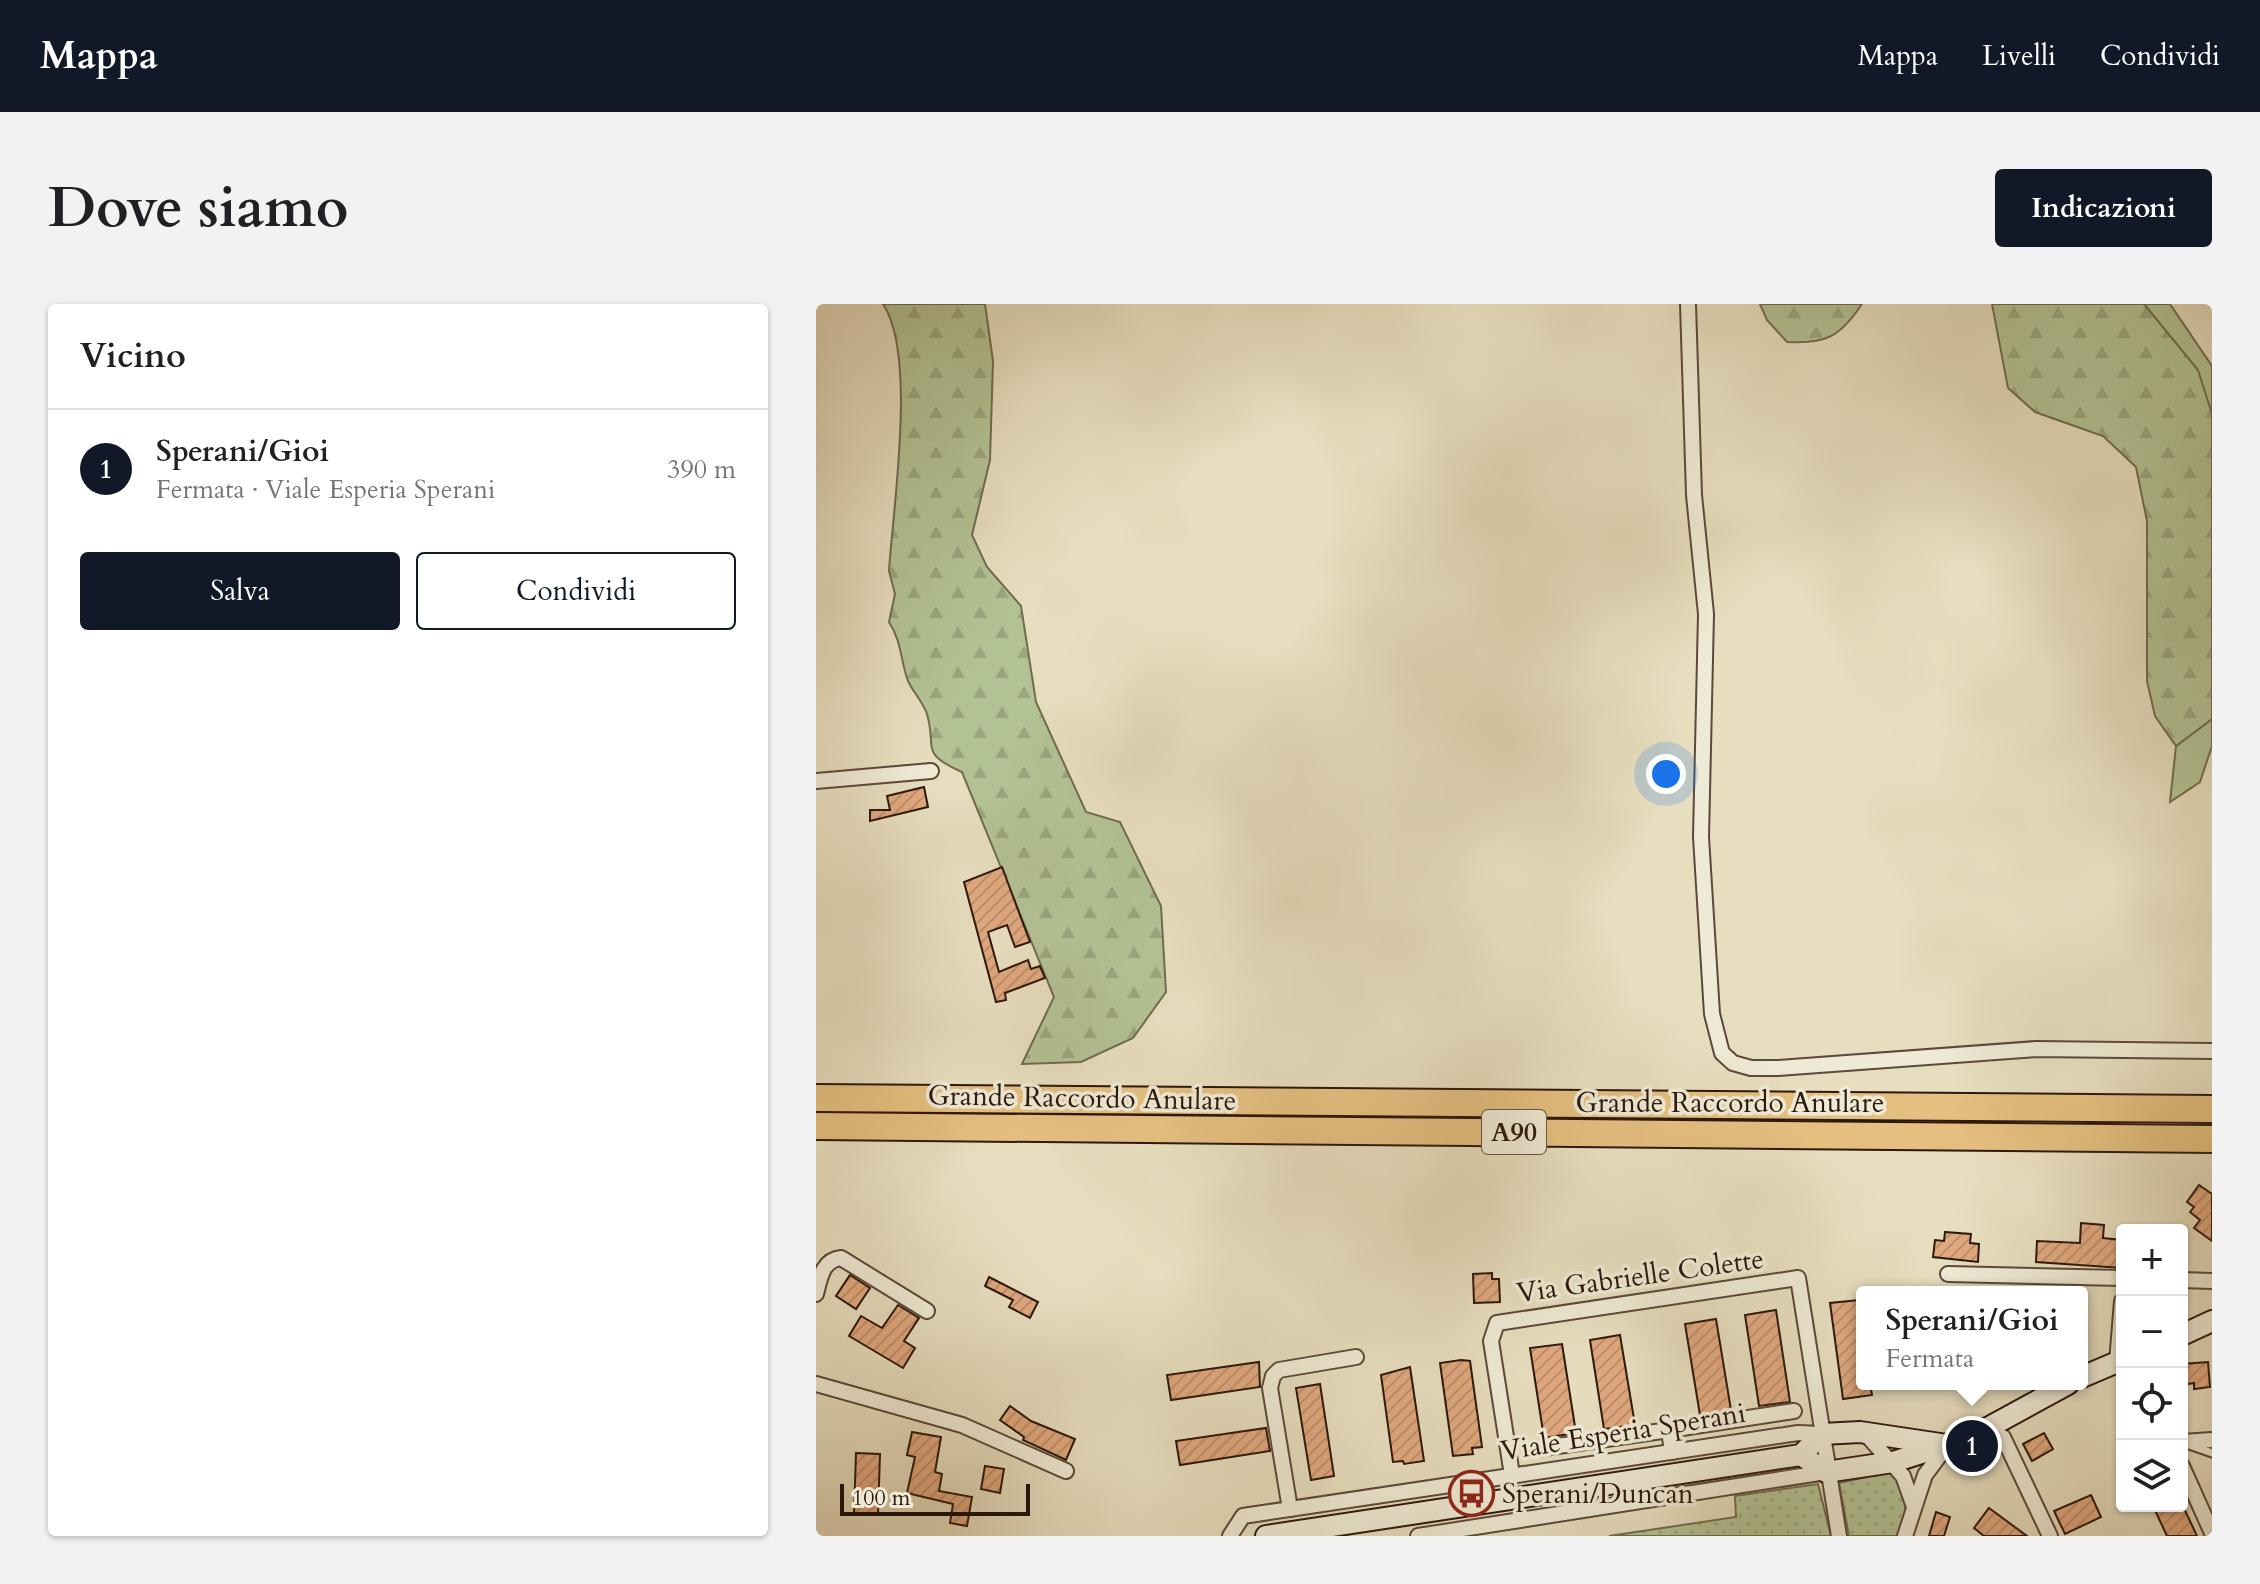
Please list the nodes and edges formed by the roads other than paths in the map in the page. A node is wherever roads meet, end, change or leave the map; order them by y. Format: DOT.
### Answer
graph roads {
  1 [pos="1688,304"];
  2 [pos="931,771"];
  3 [pos="816,781"];
  4 [pos="2212,1051"];
  5 [pos="816,1098"];
  6 [pos="2212,1109"];
  7 [pos="816,1126"];
  8 [pos="2212,1139"];
  9 [pos="1948,1274"];
  10 [pos="2116,1278"];
  11 [pos="2188,1280"];
  12 [pos="2212,1281"];
  13 [pos="816,1294"];
  14 [pos="927,1311"];
  15 [pos="2212,1321"];
  16 [pos="2188,1332"];
  17 [pos="1356,1357"];
  18 [pos="2116,1363"];
  19 [pos="2088,1374"];
  20 [pos="816,1384"];
  21 [pos="2057,1390"];
  22 [pos="1794,1411"];
  23 [pos="1685,1428"];
  24 [pos="1669,1430"];
  25 [pos="1653,1432"];
  26 [pos="1865,1433"];
  27 [pos="1822,1434"];
  28 [pos="2003,1437"];
  29 [pos="2212,1440"];
  30 [pos="2188,1442"];
  31 [pos="2188,1444"];
  32 [pos="1947,1445"];
  33 [pos="1537,1449"];
  34 [pos="1688,1449"];
  35 [pos="1672,1452"];
  36 [pos="2212,1453"];
  37 [pos="1655,1454"];
  38 [pos="1801,1455"];
  39 [pos="1893,1462"];
  40 [pos="1581,1467"];
  41 [pos="1720,1468"];
  42 [pos="1066,1471"];
  43 [pos="1826,1472"];
  44 [pos="1512,1475"];
  45 [pos="2188,1479"];
  46 [pos="1605,1485"];
  47 [pos="1449,1486"];
  48 [pos="1745,1487"];
  49 [pos="1913,1504"];
  50 [pos="1290,1509"];
  51 [pos="1435,1510"];
  52 [pos="1586,1511"];
  53 [pos="1456,1530"];
  54 [pos="2212,1533"];
  55 [pos="1230,1536"];
  56 [pos="1266,1536"];
  57 [pos="1418,1536"];
  58 [pos="1839,1536"];
  59 [pos="1905,1536"];
  60 [pos="2050,1536"];
  1 -- 4 [label="street"];
  2 -- 3 [label="street"];
  5 -- 6 [label="highway, Grande Raccordo Anulare / A90"];
  7 -- 8 [label="highway, Grande Raccordo Anulare / A90"];
  9 -- 10 [label="street"];
  11 -- 12 [label="street"];
  13 -- 14 [label="street"];
  15 -- 16 [label="street"];
  17 -- 50 [label="street"];
  18 -- 19 [label="street"];
  20 -- 42 [label="street"];
  21 -- 32 [label="street"];
  22 -- 23 [label="street"];
  23 -- 24 [label="street"];
  23 -- 34 [label="street"];
  24 -- 25 [label="street"];
  24 -- 35 [label="street"];
  25 -- 33 [label="street"];
  25 -- 37 [label="street"];
  26 -- 27 [label="street, Viale Esperia Sperani"];
  26 -- 32 [label="street, Viale Esperia Sperani"];
  26 -- 39 [label="street"];
  27 -- 34 [label="street, Viale Esperia Sperani"];
  27 -- 38 [label="street"];
  27 -- 43 [label="street"];
  27 -- 44 [label="street, Via Gabrielle Colette"];
  28 -- 60 [label="street"];
  29 -- 30 [label="street"];
  31 -- 36 [label="lane"];
  32 -- 39 [label="street"];
  32 -- 49 [label="street"];
  34 -- 35 [label="street, Viale Esperia Sperani"];
  35 -- 37 [label="street, Viale Esperia Sperani"];
  37 -- 40 [label="street, Viale Esperia Sperani"];
  38 -- 41 [label="street, Viale Esperia Sperani"];
  38 -- 43 [label="street"];
  39 -- 43 [label="street"];
  39 -- 49 [label="street"];
  40 -- 44 [label="street, Viale Esperia Sperani"];
  40 -- 46 [label="street"];
  41 -- 46 [label="street, Viale Esperia Sperani"];
  41 -- 48 [label="street"];
  43 -- 48 [label="street"];
  43 -- 58 [label="street"];
  44 -- 47 [label="street, Viale Esperia Sperani"];
  45 -- 54 [label="street"];
  46 -- 51 [label="street, Viale Esperia Sperani"];
  46 -- 52 [label="street"];
  47 -- 50 [label="street, Viale Esperia Sperani"];
  47 -- 51 [label="street"];
  48 -- 52 [label="street"];
  49 -- 59 [label="street"];
  50 -- 55 [label="street, Viale Esperia Sperani"];
  51 -- 53 [label="street"];
  51 -- 56 [label="street, Viale Esperia Sperani"];
  52 -- 53 [label="street"];
  53 -- 57 [label="street"];
}
